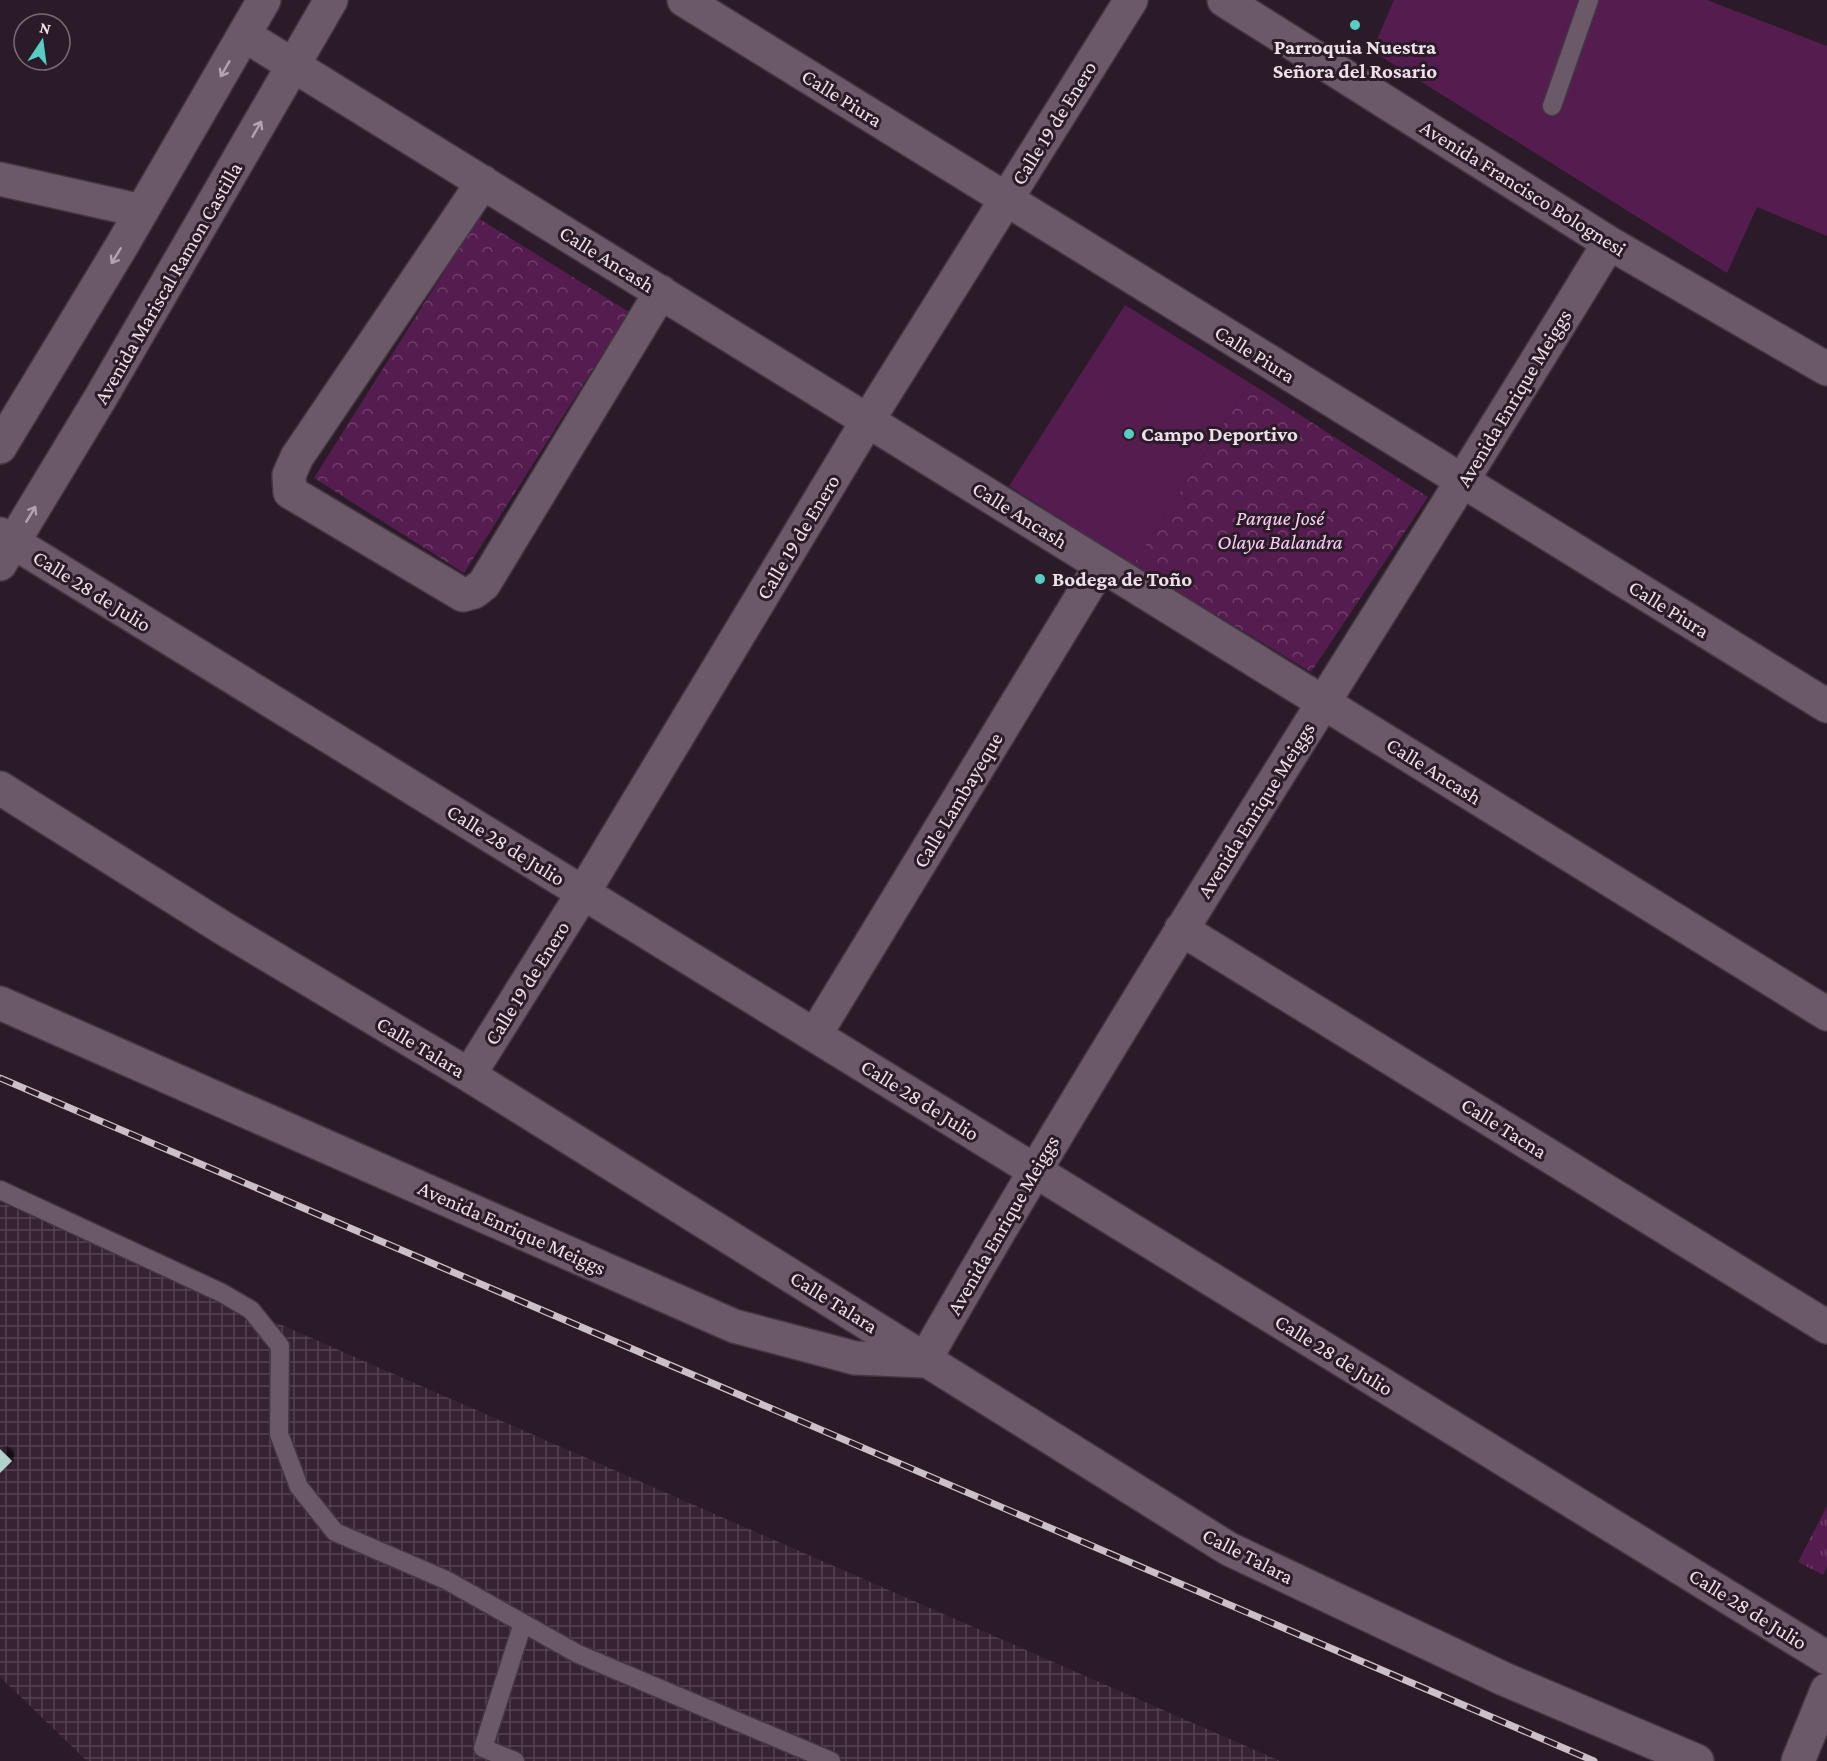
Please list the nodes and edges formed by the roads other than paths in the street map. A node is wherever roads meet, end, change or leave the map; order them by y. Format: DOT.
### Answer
graph roads {
  1 [pos="264,0"];
  2 [pos="331,0"];
  3 [pos="684,0"];
  4 [pos="1131,0"];
  5 [pos="1224,0"];
  6 [pos="1588,0"];
  7 [pos="244,35"];
  8 [pos="294,65"];
  9 [pos="1552,106"];
  10 [pos="0,179"];
  11 [pos="483,182"];
  12 [pos="1005,201"];
  13 [pos="142,210"];
  14 [pos="1609,243"];
  15 [pos="661,292"];
  16 [pos="1827,369"];
  17 [pos="868,420"];
  18 [pos="0,447"];
  19 [pos="1463,482"];
  20 [pos="5,547"];
  21 [pos="1101,565"];
  22 [pos="1323,703"];
  23 [pos="1827,706"];
  24 [pos="0,788"];
  25 [pos="583,892"];
  26 [pos="1181,929"];
  27 [pos="0,1003"];
  28 [pos="1827,1014"];
  29 [pos="814,1035"];
  30 [pos="469,1075"];
  31 [pos="1034,1170"];
  32 [pos="0,1190"];
  33 [pos="1827,1327"];
  34 [pos="924,1361"];
  35 [pos="522,1623"];
  36 [pos="1827,1658"];
  37 [pos="1827,1690"];
  38 [pos="482,1754"];
  39 [pos="515,1761"];
  40 [pos="831,1761"];
  41 [pos="1698,1761"];
  42 [pos="1798,1761"];
  1 -- 7 [label="street"];
  2 -- 8 [label="street, Avenida Mariscal Ramon Castilla"];
  3 -- 12 [label="street, Calle Piura"];
  4 -- 12 [label="street, Calle 19 de Enero"];
  5 -- 14 [label="street, Avenida Francisco Bolognesi"];
  6 -- 9 [label="lane"];
  7 -- 8 [label="street, Calle Ancash"];
  7 -- 13 [label="street, one-way"];
  8 -- 11 [label="street, Calle Ancash"];
  20 -- 8 [label="street, Avenida Mariscal Ramon Castilla, one-way"];
  10 -- 13 [label="street"];
  11 -- 15 [label="street, Calle Ancash"];
  11 -- 15 [label="street"];
  12 -- 17 [label="street, Calle 19 de Enero"];
  12 -- 19 [label="street, Calle Piura"];
  13 -- 18 [label="street, one-way"];
  14 -- 16 [label="street, Avenida Francisco Bolognesi"];
  14 -- 19 [label="street, Avenida Enrique Meiggs"];
  15 -- 17 [label="street, Calle Ancash"];
  17 -- 21 [label="street, Calle Ancash"];
  17 -- 25 [label="street, Calle 19 de Enero"];
  19 -- 22 [label="street, Avenida Enrique Meiggs"];
  19 -- 23 [label="street, Calle Piura"];
  20 -- 25 [label="street, Calle 28 de Julio"];
  21 -- 22 [label="street, Calle Ancash"];
  21 -- 29 [label="street, Calle Lambayeque"];
  22 -- 26 [label="street, Avenida Enrique Meiggs"];
  22 -- 28 [label="street, Calle Ancash"];
  24 -- 30 [label="street, Calle Talara"];
  25 -- 29 [label="street, Calle 28 de Julio"];
  25 -- 30 [label="street, Calle 19 de Enero"];
  26 -- 31 [label="street, Avenida Enrique Meiggs"];
  26 -- 33 [label="street, Calle Tacna"];
  27 -- 34 [label="street, Avenida Enrique Meiggs"];
  29 -- 31 [label="street, Calle 28 de Julio"];
  30 -- 34 [label="street, Calle Talara"];
  31 -- 34 [label="street, Avenida Enrique Meiggs"];
  31 -- 36 [label="street, Calle 28 de Julio"];
  32 -- 35 [label="lane"];
  34 -- 41 [label="street, Calle Talara"];
  35 -- 38 [label="lane"];
  35 -- 40 [label="lane"];
  37 -- 42 [label="street"];
  38 -- 39 [label="lane"];
}
